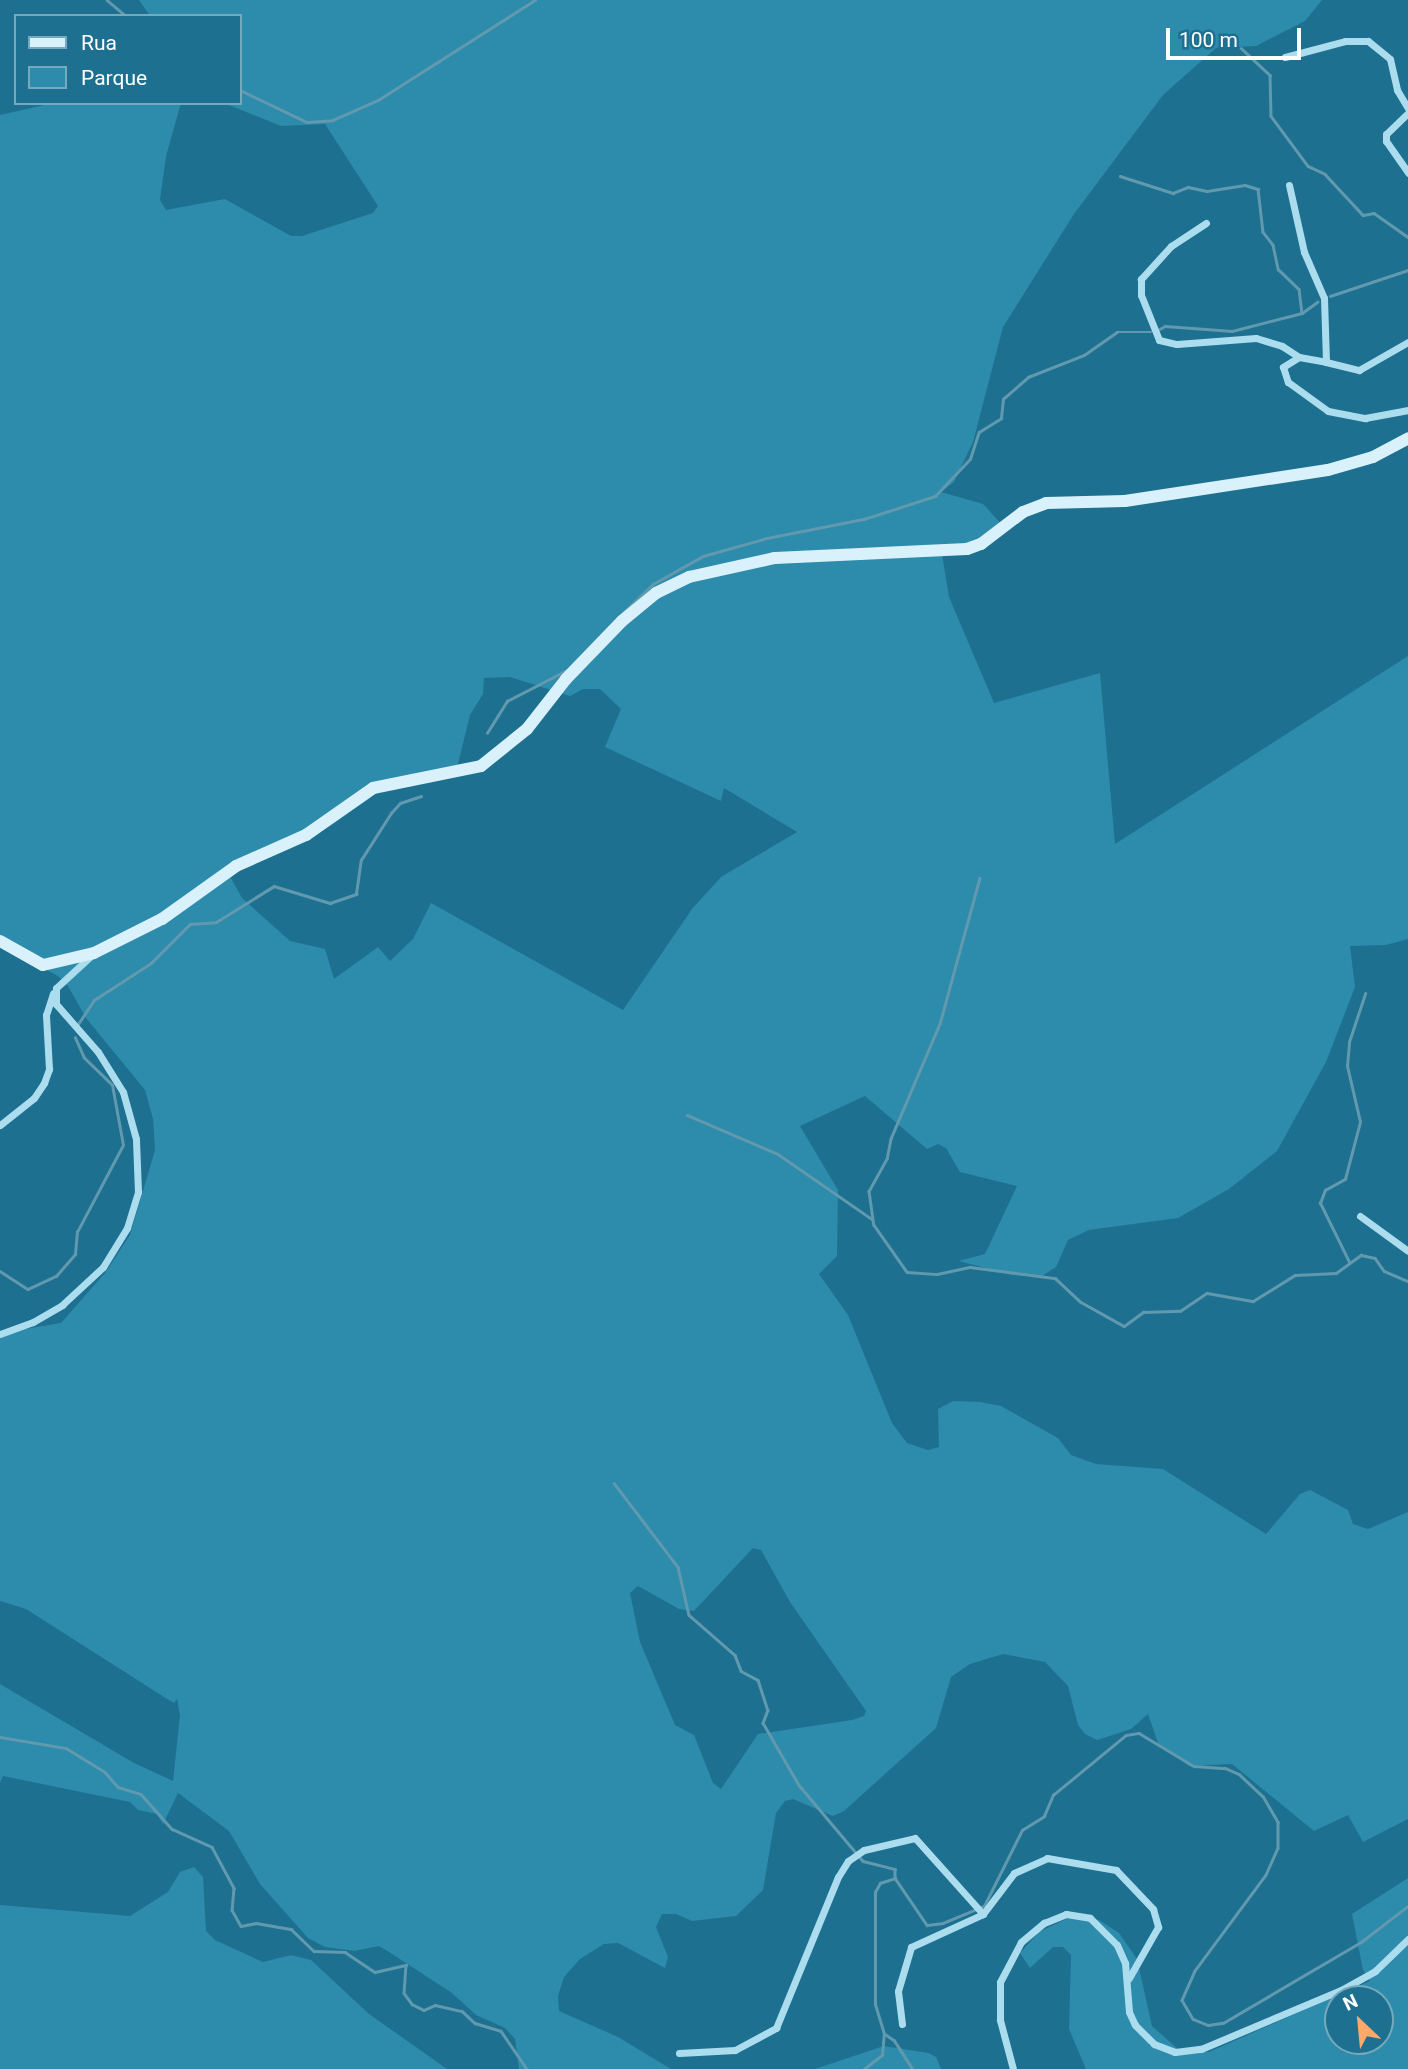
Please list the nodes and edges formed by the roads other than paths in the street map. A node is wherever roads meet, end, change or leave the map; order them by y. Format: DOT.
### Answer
graph roads {
  1 [pos="1285,57"];
  2 [pos="1408,110"];
  3 [pos="1408,173"];
  4 [pos="1289,185"];
  5 [pos="1206,223"];
  6 [pos="1408,342"];
  7 [pos="1300,357"];
  8 [pos="1326,362"];
  9 [pos="1408,410"];
  10 [pos="1408,438"];
  11 [pos="0,941"];
  12 [pos="94,953"];
  13 [pos="56,988"];
  14 [pos="0,1125"];
  15 [pos="1360,1216"];
  16 [pos="1408,1251"];
  17 [pos="0,1334"];
  18 [pos="984,1914"];
  19 [pos="1408,1939"];
  20 [pos="1128,1978"];
  21 [pos="902,2024"];
  22 [pos="679,2053"];
  23 [pos="1013,2069"];
  1 -- 2 [label="street"];
  2 -- 3 [label="street"];
  4 -- 8 [label="street"];
  5 -- 7 [label="street"];
  6 -- 8 [label="street"];
  7 -- 8 [label="street"];
  7 -- 9 [label="street"];
  10 -- 12 [label="street"];
  11 -- 12 [label="street"];
  12 -- 13 [label="street"];
  13 -- 14 [label="street"];
  13 -- 17 [label="street"];
  15 -- 16 [label="street"];
  18 -- 20 [label="street"];
  18 -- 21 [label="street"];
  18 -- 22 [label="street"];
  19 -- 20 [label="street"];
  20 -- 23 [label="street"];
}
